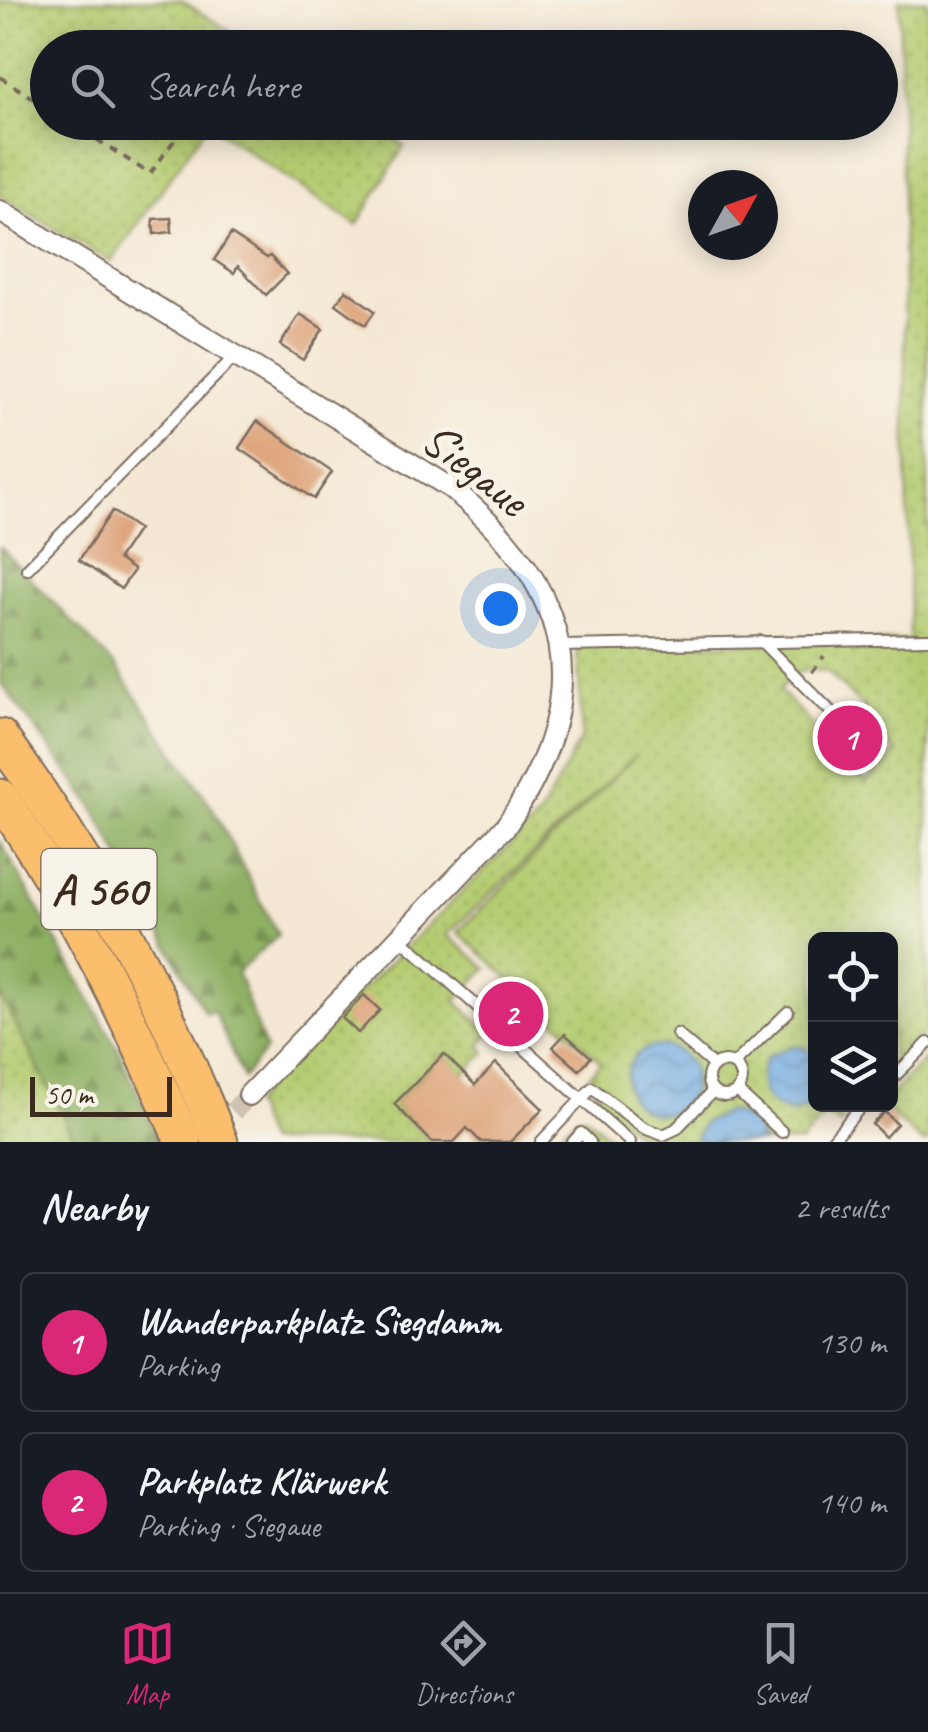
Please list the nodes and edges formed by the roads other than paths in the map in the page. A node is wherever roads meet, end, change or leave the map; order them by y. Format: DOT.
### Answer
graph roads {
  1 [pos="0,210"];
  2 [pos="235,355"];
  3 [pos="27,569"];
  4 [pos="928,639"];
  5 [pos="761,641"];
  6 [pos="561,646"];
  7 [pos="835,716"];
  8 [pos="0,737"];
  9 [pos="0,797"];
  10 [pos="400,938"];
  11 [pos="788,1012"];
  12 [pos="677,1034"];
  13 [pos="928,1043"];
  14 [pos="734,1064"];
  15 [pos="714,1066"];
  16 [pos="898,1073"];
  17 [pos="712,1092"];
  18 [pos="738,1092"];
  19 [pos="249,1095"];
  20 [pos="583,1098"];
  21 [pos="858,1112"];
  22 [pos="782,1132"];
  23 [pos="183,1142"];
  24 [pos="220,1142"];
  25 [pos="541,1142"];
  26 [pos="572,1142"];
  27 [pos="590,1142"];
  28 [pos="630,1142"];
  29 [pos="831,1142"];
  1 -- 2 [label="street, Siegaue"];
  2 -- 3 [label="lane"];
  2 -- 6 [label="street, Siegaue"];
  4 -- 5 [label="lane"];
  5 -- 6 [label="lane"];
  5 -- 7 [label="lane"];
  6 -- 10 [label="street, Siegaue"];
  8 -- 24 [label="highway, A 560"];
  9 -- 23 [label="highway, A 560"];
  10 -- 19 [label="street, Siegaue"];
  10 -- 20 [label="lane"];
  11 -- 14 [label="lane"];
  12 -- 15 [label="lane"];
  13 -- 16 [label="lane"];
  14 -- 15 [label="lane"];
  14 -- 18 [label="lane"];
  15 -- 17 [label="lane"];
  17 -- 18 [label="lane"];
  17 -- 20 [label="lane"];
  18 -- 22 [label="lane"];
  20 -- 25 [label="lane"];
  20 -- 28 [label="lane"];
  21 -- 29 [label="lane"];
  26 -- 27 [label="lane"];
}
